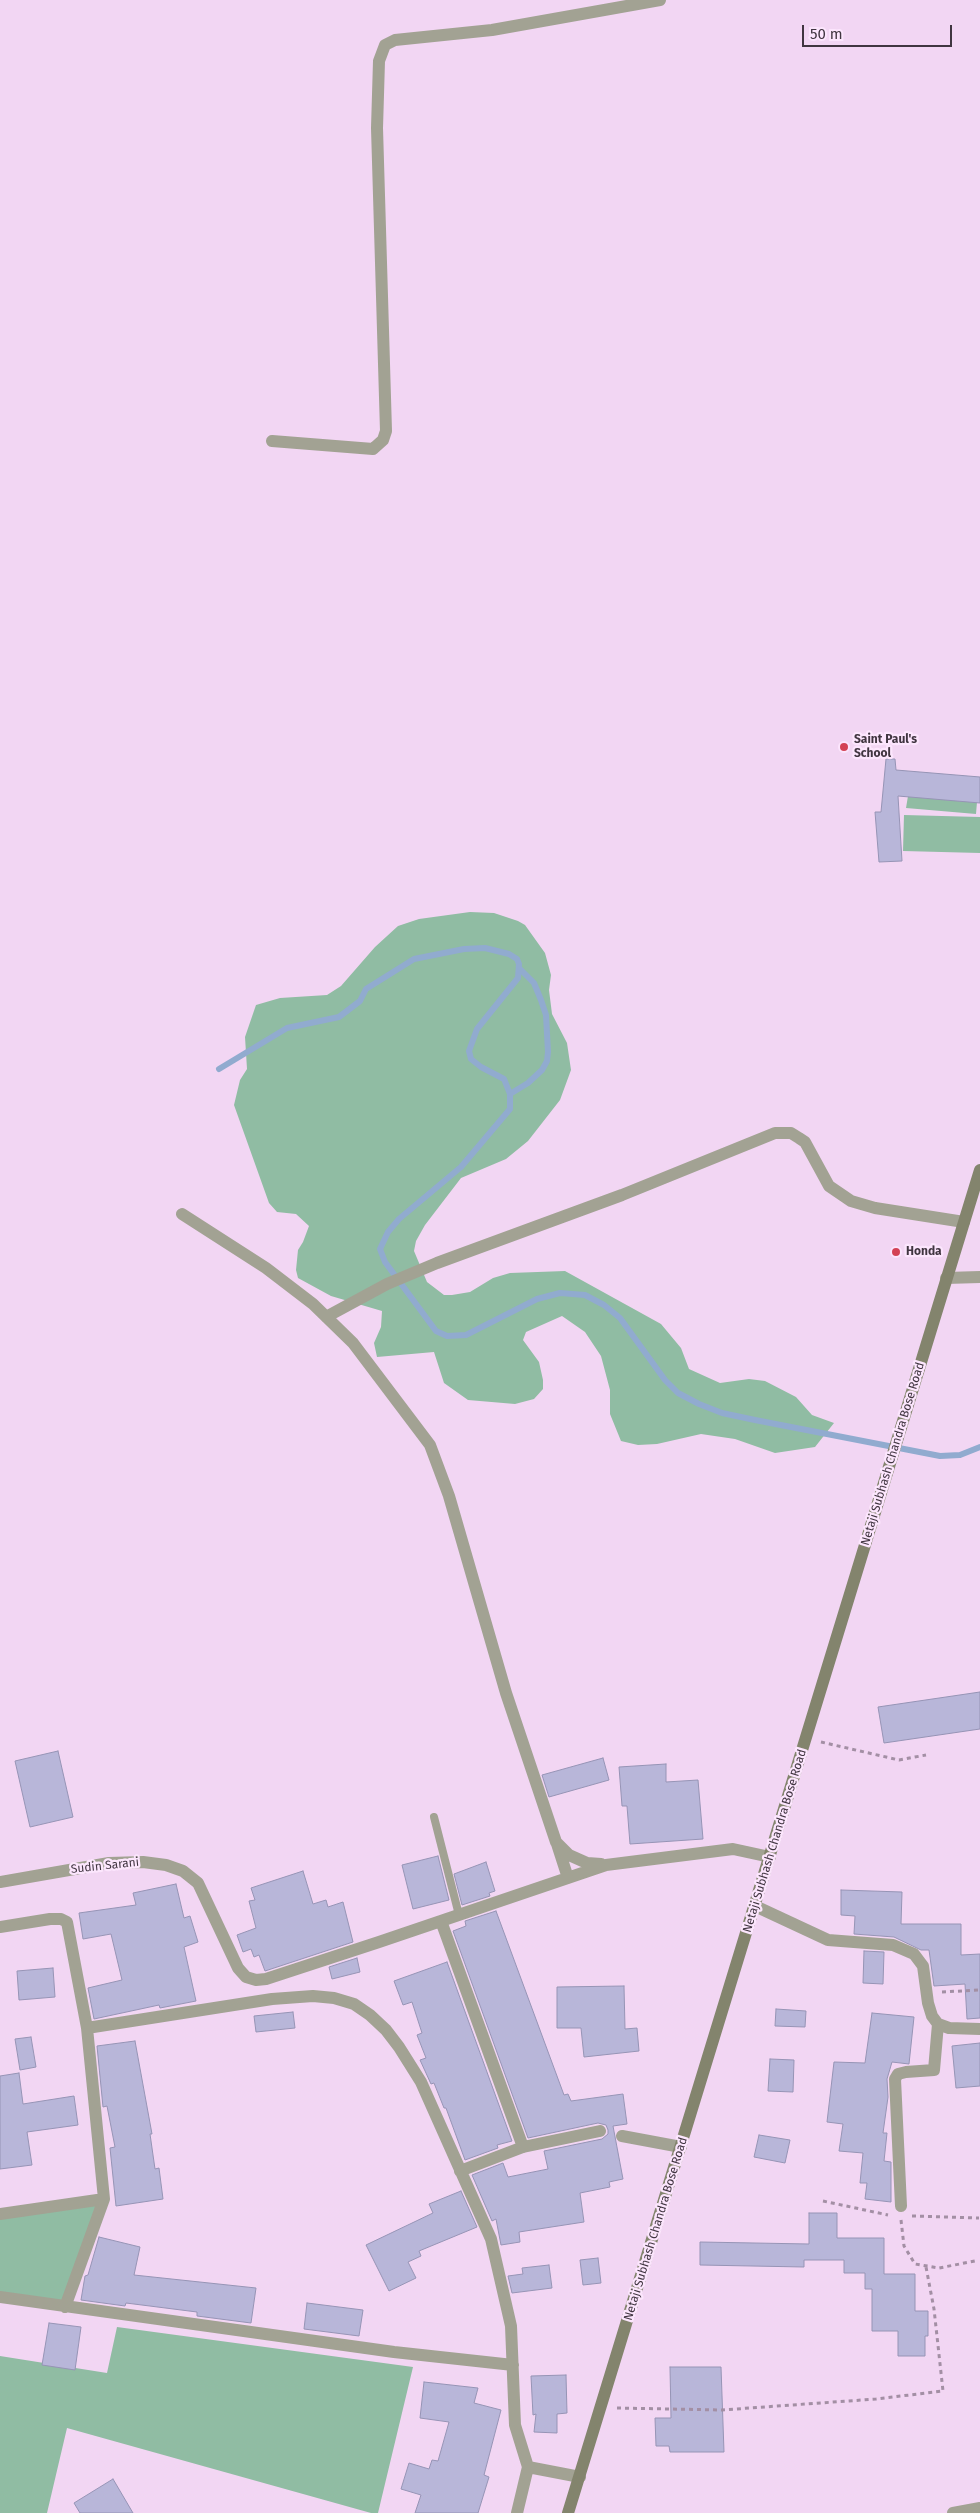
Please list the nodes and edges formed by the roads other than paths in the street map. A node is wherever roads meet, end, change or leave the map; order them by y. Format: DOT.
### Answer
graph roads {
  1 [pos="660,0"];
  2 [pos="272,442"];
  3 [pos="980,1170"];
  4 [pos="182,1214"];
  5 [pos="964,1222"];
  6 [pos="980,1277"];
  7 [pos="946,1278"];
  8 [pos="326,1317"];
  9 [pos="434,1817"];
  10 [pos="556,1842"];
  11 [pos="770,1857"];
  12 [pos="606,1865"];
  13 [pos="568,1878"];
  14 [pos="0,1882"];
  15 [pos="755,1906"];
  16 [pos="459,1915"];
  17 [pos="441,1921"];
  18 [pos="0,1927"];
  19 [pos="938,2024"];
  20 [pos="87,2028"];
  21 [pos="980,2029"];
  22 [pos="600,2131"];
  23 [pos="622,2136"];
  24 [pos="522,2147"];
  25 [pos="681,2147"];
  26 [pos="460,2171"];
  27 [pos="104,2199"];
  28 [pos="901,2206"];
  29 [pos="0,2214"];
  30 [pos="0,2297"];
  31 [pos="65,2308"];
  32 [pos="513,2366"];
  33 [pos="528,2467"];
  34 [pos="580,2477"];
  35 [pos="980,2508"];
  36 [pos="517,2513"];
  37 [pos="568,2513"];
  38 [pos="953,2513"];
  1 -- 2 [label="street"];
  3 -- 5 [label="street, Netaji Subhash Chandra Bose Road"];
  4 -- 8 [label="street"];
  5 -- 7 [label="street, Netaji Subhash Chandra Bose Road"];
  5 -- 8 [label="street"];
  6 -- 7 [label="street"];
  7 -- 11 [label="street, Netaji Subhash Chandra Bose Road"];
  8 -- 10 [label="street"];
  9 -- 16 [label="lane"];
  10 -- 12 [label="street"];
  10 -- 13 [label="street"];
  11 -- 12 [label="street"];
  11 -- 15 [label="street, Netaji Subhash Chandra Bose Road"];
  12 -- 13 [label="street"];
  13 -- 16 [label="street"];
  14 -- 17 [label="street, Sudin Sarani"];
  15 -- 19 [label="street"];
  15 -- 25 [label="street, Netaji Subhash Chandra Bose Road"];
  16 -- 17 [label="street"];
  17 -- 24 [label="street"];
  18 -- 20 [label="street"];
  19 -- 21 [label="street"];
  19 -- 28 [label="street"];
  20 -- 26 [label="street"];
  20 -- 27 [label="street"];
  22 -- 24 [label="street"];
  23 -- 25 [label="street"];
  24 -- 26 [label="street"];
  25 -- 34 [label="street, Netaji Subhash Chandra Bose Road"];
  26 -- 32 [label="street"];
  27 -- 29 [label="street"];
  27 -- 31 [label="street"];
  30 -- 31 [label="street"];
  31 -- 32 [label="street"];
  32 -- 33 [label="street"];
  33 -- 34 [label="street"];
  33 -- 36 [label="street"];
  34 -- 37 [label="street, Netaji Subhash Chandra Bose Road"];
  35 -- 38 [label="street"];
}
